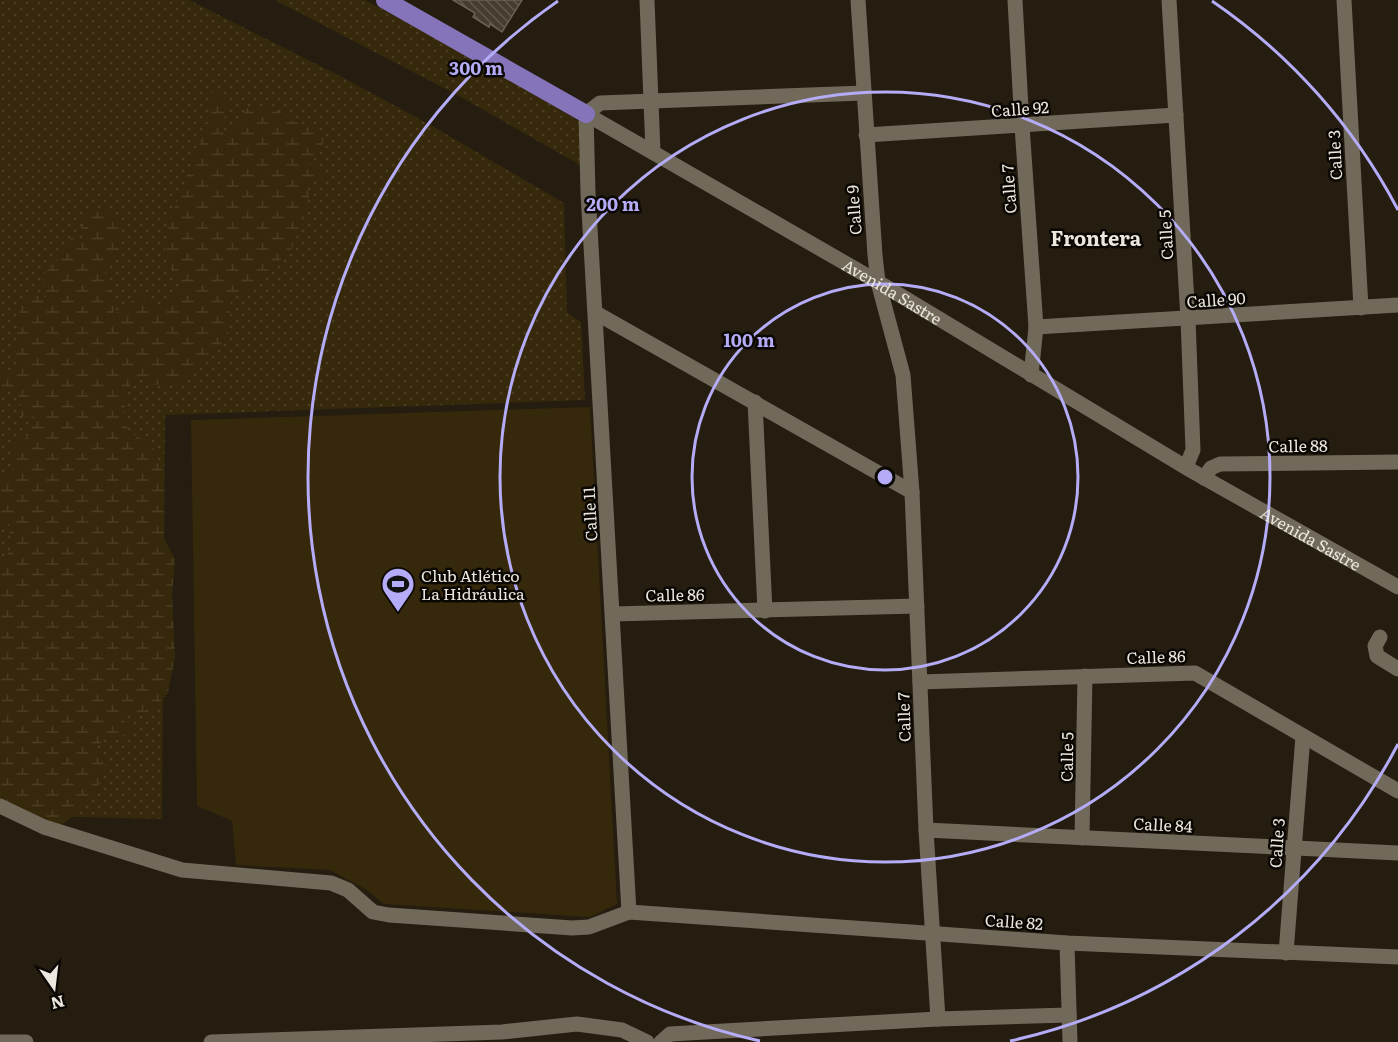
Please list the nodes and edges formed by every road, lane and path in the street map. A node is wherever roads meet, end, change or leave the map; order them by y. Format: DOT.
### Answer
graph roads {
  1 [pos="385,0"];
  2 [pos="647,0"];
  3 [pos="858,0"];
  4 [pos="1015,0"];
  5 [pos="1169,0"];
  6 [pos="1344,0"];
  7 [pos="864,93"];
  8 [pos="652,102"];
  9 [pos="586,114"];
  10 [pos="1176,115"];
  11 [pos="1022,126"];
  12 [pos="867,135"];
  13 [pos="653,152"];
  14 [pos="878,282"];
  15 [pos="1398,305"];
  16 [pos="1361,308"];
  17 [pos="596,313"];
  18 [pos="1188,318"];
  19 [pos="1036,327"];
  20 [pos="1031,375"];
  21 [pos="755,402"];
  22 [pos="906,414"];
  23 [pos="1398,462"];
  24 [pos="1186,467"];
  25 [pos="1204,478"];
  26 [pos="912,492"];
  27 [pos="1398,586"];
  28 [pos="917,606"];
  29 [pos="765,611"];
  30 [pos="613,614"];
  31 [pos="1380,637"];
  32 [pos="1398,669"];
  33 [pos="1085,676"];
  34 [pos="920,682"];
  35 [pos="1303,736"];
  36 [pos="1398,790"];
  37 [pos="0,806"];
  38 [pos="926,830"];
  39 [pos="1082,838"];
  40 [pos="1294,849"];
  41 [pos="1398,853"];
  42 [pos="629,912"];
  43 [pos="932,934"];
  44 [pos="1067,943"];
  45 [pos="1286,952"];
  46 [pos="1398,957"];
  47 [pos="1069,1015"];
  48 [pos="938,1019"];
  49 [pos="0,1041"];
  50 [pos="27,1042"];
  51 [pos="211,1042"];
  52 [pos="647,1042"];
  53 [pos="661,1042"];
  54 [pos="1070,1042"];
  1 -- 9 [label="main road, Avenida Sastre"];
  2 -- 8 [label="street"];
  3 -- 7 [label="street, Calle 9"];
  4 -- 11 [label="street, Calle 7"];
  5 -- 10 [label="street, Calle 5"];
  6 -- 16 [label="street, Calle 3"];
  7 -- 8 [label="street"];
  7 -- 12 [label="street, Calle 9"];
  8 -- 9 [label="street"];
  8 -- 13 [label="street"];
  9 -- 13 [label="street, Avenida Sastre"];
  9 -- 17 [label="street, Calle 11"];
  10 -- 11 [label="street, Calle 92"];
  10 -- 18 [label="street, Calle 5"];
  11 -- 12 [label="street, Calle 92"];
  11 -- 19 [label="street, Calle 7"];
  12 -- 14 [label="street, Calle 9"];
  13 -- 14 [label="street, Avenida Sastre"];
  14 -- 20 [label="street, Avenida Sastre"];
  14 -- 22 [label="street, Calle 9"];
  15 -- 16 [label="street, Calle 90"];
  16 -- 18 [label="street, Calle 90"];
  17 -- 21 [label="street"];
  17 -- 30 [label="street, Calle 11"];
  18 -- 19 [label="street, Calle 90"];
  18 -- 24 [label="street, Calle 5"];
  19 -- 20 [label="street, Calle 7"];
  20 -- 24 [label="street, Avenida Sastre"];
  21 -- 26 [label="street"];
  21 -- 29 [label="street"];
  22 -- 26 [label="street, Calle 7"];
  23 -- 25 [label="street, Calle 88"];
  24 -- 25 [label="street, Avenida Sastre"];
  25 -- 27 [label="street, Avenida Sastre"];
  26 -- 28 [label="street, Calle 7"];
  28 -- 29 [label="street, Calle 86"];
  28 -- 34 [label="street, Calle 7"];
  29 -- 30 [label="street, Calle 86"];
  30 -- 42 [label="street, Calle 11"];
  31 -- 32 [label="street"];
  33 -- 34 [label="street, Calle 86"];
  33 -- 35 [label="street, Calle 86"];
  33 -- 39 [label="street, Calle 5"];
  34 -- 38 [label="street, Calle 7"];
  35 -- 36 [label="street, Calle 86"];
  35 -- 40 [label="street, Calle 3"];
  37 -- 42 [label="street"];
  38 -- 39 [label="street, Calle 84"];
  38 -- 43 [label="street, Calle 7"];
  39 -- 40 [label="street, Calle 84"];
  40 -- 41 [label="street, Calle 84"];
  40 -- 45 [label="street, Calle 3"];
  42 -- 43 [label="street, Calle 82"];
  43 -- 44 [label="street, Calle 82"];
  43 -- 48 [label="street, Calle 7"];
  44 -- 45 [label="street, Calle 82"];
  44 -- 47 [label="street"];
  45 -- 46 [label="street, Calle 82"];
  47 -- 48 [label="street"];
  47 -- 54 [label="street"];
  48 -- 53 [label="street"];
  49 -- 50 [label="street"];
  51 -- 52 [label="street"];
}
